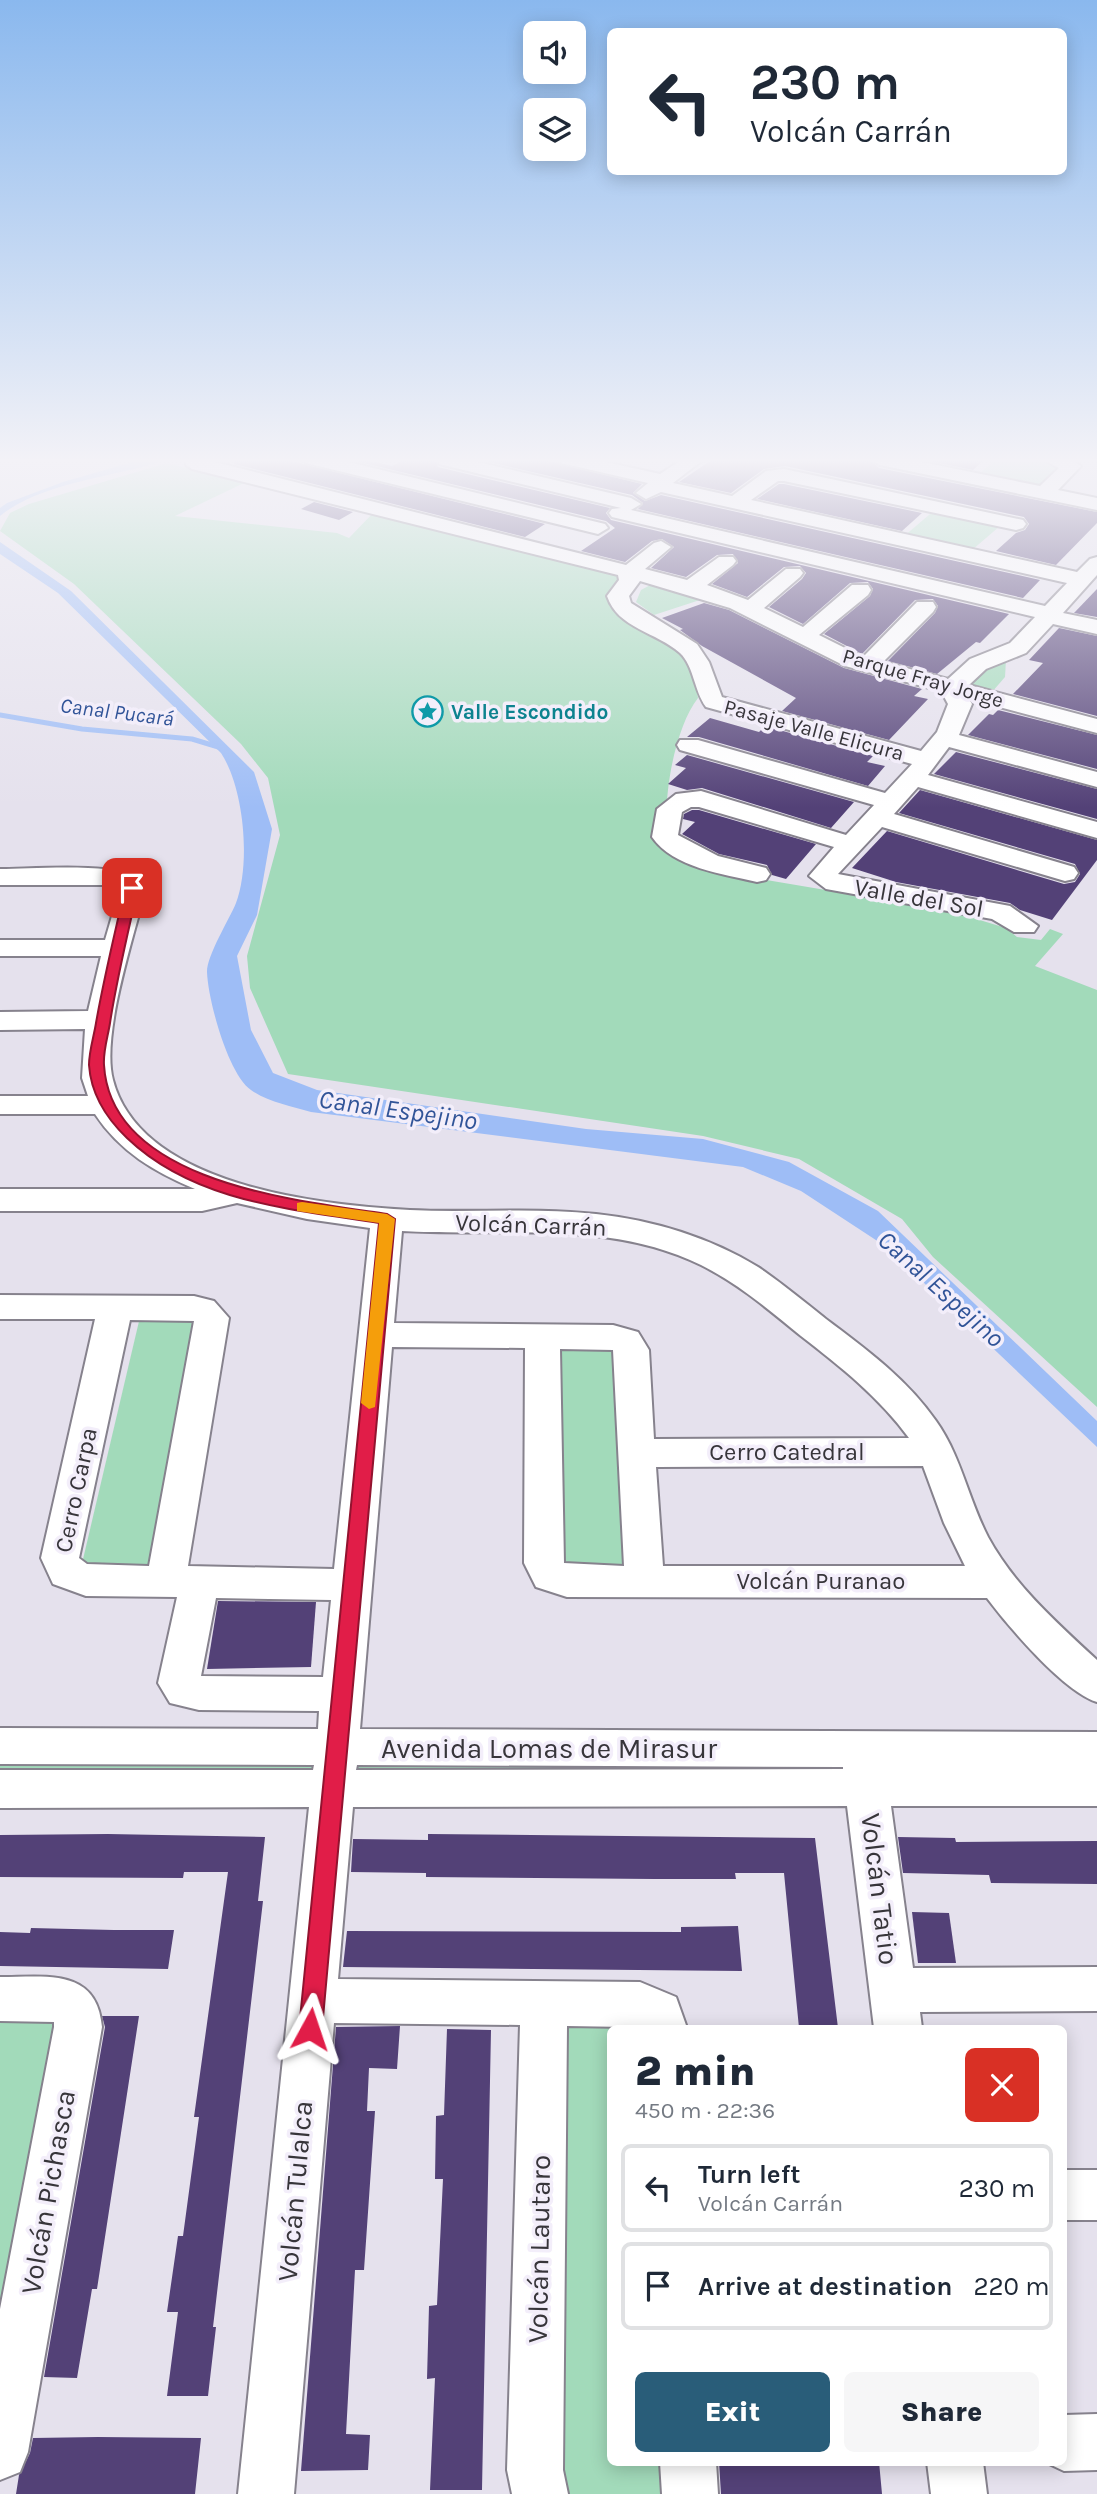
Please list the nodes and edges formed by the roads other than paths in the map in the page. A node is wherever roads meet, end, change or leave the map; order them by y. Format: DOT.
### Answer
graph roads {
  1 [pos="629,575"];
  2 [pos="639,575"];
  3 [pos="707,575"];
  4 [pos="790,575"];
  5 [pos="892,575"];
  6 [pos="1062,575"];
  7 [pos="1086,575"];
  8 [pos="1082,580"];
  9 [pos="691,587"];
  10 [pos="860,590"];
  11 [pos="925,607"];
  12 [pos="750,609"];
  13 [pos="1049,615"];
  14 [pos="1097,627"];
  15 [pos="804,637"];
  16 [pos="1018,648"];
  17 [pos="867,665"];
  18 [pos="1006,684"];
  19 [pos="951,689"];
  20 [pos="1097,726"];
  21 [pos="946,736"];
  22 [pos="689,745"];
  23 [pos="919,769"];
  24 [pos="1097,780"];
  25 [pos="883,809"];
  26 [pos="1097,830"];
  27 [pos="850,844"];
  28 [pos="1065,873"];
  29 [pos="757,874"];
  30 [pos="0,877"];
  31 [pos="1024,926"];
  32 [pos="0,948"];
  33 [pos="117,948"];
  34 [pos="103,1020"];
  35 [pos="0,1021"];
  36 [pos="0,1105"];
  37 [pos="107,1105"];
  38 [pos="235,1192"];
  39 [pos="0,1200"];
  40 [pos="387,1219"];
  41 [pos="0,1307"];
  42 [pos="116,1308"];
  43 [pos="376,1335"];
  44 [pos="542,1337"];
  45 [pos="937,1452"];
  46 [pos="637,1453"];
  47 [pos="183,1581"];
  48 [pos="644,1581"];
  49 [pos="997,1582"];
  50 [pos="352,1585"];
  51 [pos="1097,1685"];
  52 [pos="342,1694"];
  53 [pos="0,1746"];
  54 [pos="1097,1750"];
  55 [pos="335,1768"];
  56 [pos="864,1768"];
  57 [pos="1097,1787"];
  58 [pos="0,1789"];
  59 [pos="1097,1989"];
  60 [pos="0,1999"];
  61 [pos="313,2001"];
  62 [pos="544,2004"];
  63 [pos="896,2009"];
  64 [pos="662,2025"];
  65 [pos="1067,2195"];
  66 [pos="1097,2195"];
  67 [pos="1067,2442"];
  68 [pos="1097,2442"];
  69 [pos="0,2452"];
  70 [pos="688,2466"];
  71 [pos="956,2466"];
  72 [pos="266,2494"];
  73 [pos="540,2494"];
  74 [pos="690,2494"];
  75 [pos="959,2494"];
  1 -- 23 [label="street, Pasaje Valle Elicura"];
  2 -- 9 [label="street, Parque Fray Jorge"];
  3 -- 9 [label="street"];
  4 -- 12 [label="street"];
  5 -- 13 [label="street"];
  6 -- 8 [label="street"];
  7 -- 8 [label="street"];
  8 -- 13 [label="street"];
  9 -- 12 [label="street, Parque Fray Jorge"];
  10 -- 15 [label="street"];
  11 -- 17 [label="street"];
  12 -- 15 [label="street, Parque Fray Jorge"];
  13 -- 14 [label="street"];
  13 -- 16 [label="street"];
  15 -- 17 [label="street, Parque Fray Jorge"];
  16 -- 18 [label="street"];
  16 -- 19 [label="street"];
  17 -- 19 [label="street, Parque Fray Jorge"];
  18 -- 19 [label="street, Parque Fray Jorge"];
  18 -- 20 [label="street, Parque Fray Jorge"];
  18 -- 21 [label="street"];
  19 -- 21 [label="street"];
  21 -- 23 [label="street"];
  21 -- 24 [label="street"];
  22 -- 25 [label="street"];
  23 -- 25 [label="street"];
  23 -- 26 [label="street"];
  25 -- 27 [label="street"];
  25 -- 28 [label="street"];
  27 -- 29 [label="street"];
  27 -- 31 [label="street, Valle del Sol"];
  30 -- 33 [label="street, Volcán Carrán"];
  32 -- 33 [label="street"];
  33 -- 34 [label="street, Volcán Carrán"];
  34 -- 35 [label="street"];
  34 -- 37 [label="street, Volcán Carrán"];
  36 -- 37 [label="street"];
  37 -- 38 [label="street, Volcán Carrán"];
  38 -- 39 [label="street"];
  38 -- 40 [label="street, Volcán Carrán"];
  40 -- 43 [label="street, Volcán Tulalca"];
  40 -- 45 [label="street, Volcán Carrán"];
  41 -- 42 [label="street"];
  42 -- 47 [label="street"];
  42 -- 47 [label="street, Cerro Carpa"];
  43 -- 44 [label="street"];
  43 -- 50 [label="street, Volcán Tulalca"];
  44 -- 46 [label="street"];
  44 -- 48 [label="street, Volcán Puranao"];
  45 -- 46 [label="street, Cerro Catedral"];
  45 -- 49 [label="street, Volcán Carrán"];
  46 -- 48 [label="street"];
  47 -- 50 [label="street, Cerro Carpa"];
  47 -- 52 [label="street"];
  48 -- 49 [label="street, Volcán Puranao"];
  49 -- 51 [label="street, Volcán Carrán"];
  50 -- 52 [label="street, Volcán Tulalca"];
  52 -- 55 [label="street, Volcán Tulalca"];
  53 -- 55 [label="street, Avenida Lomas de Mirasur"];
  54 -- 56 [label="street, Avenida Lomas de Mirasur"];
  55 -- 56 [label="street, Avenida Lomas de Mirasur"];
  55 -- 58 [label="street, Avenida Lomas de Mirasur"];
  55 -- 61 [label="street, Volcán Tulalca"];
  56 -- 57 [label="street, Avenida Lomas de Mirasur"];
  56 -- 63 [label="street, Volcán Tatio"];
  59 -- 63 [label="street"];
  60 -- 69 [label="street, Volcán Pichasca"];
  61 -- 62 [label="street"];
  61 -- 72 [label="street, Volcán Tulalca"];
  62 -- 64 [label="street"];
  62 -- 73 [label="street, Volcán Lautaro"];
  65 -- 66 [label="street"];
  67 -- 68 [label="street"];
  70 -- 74 [label="street"];
  71 -- 75 [label="street"];
}
